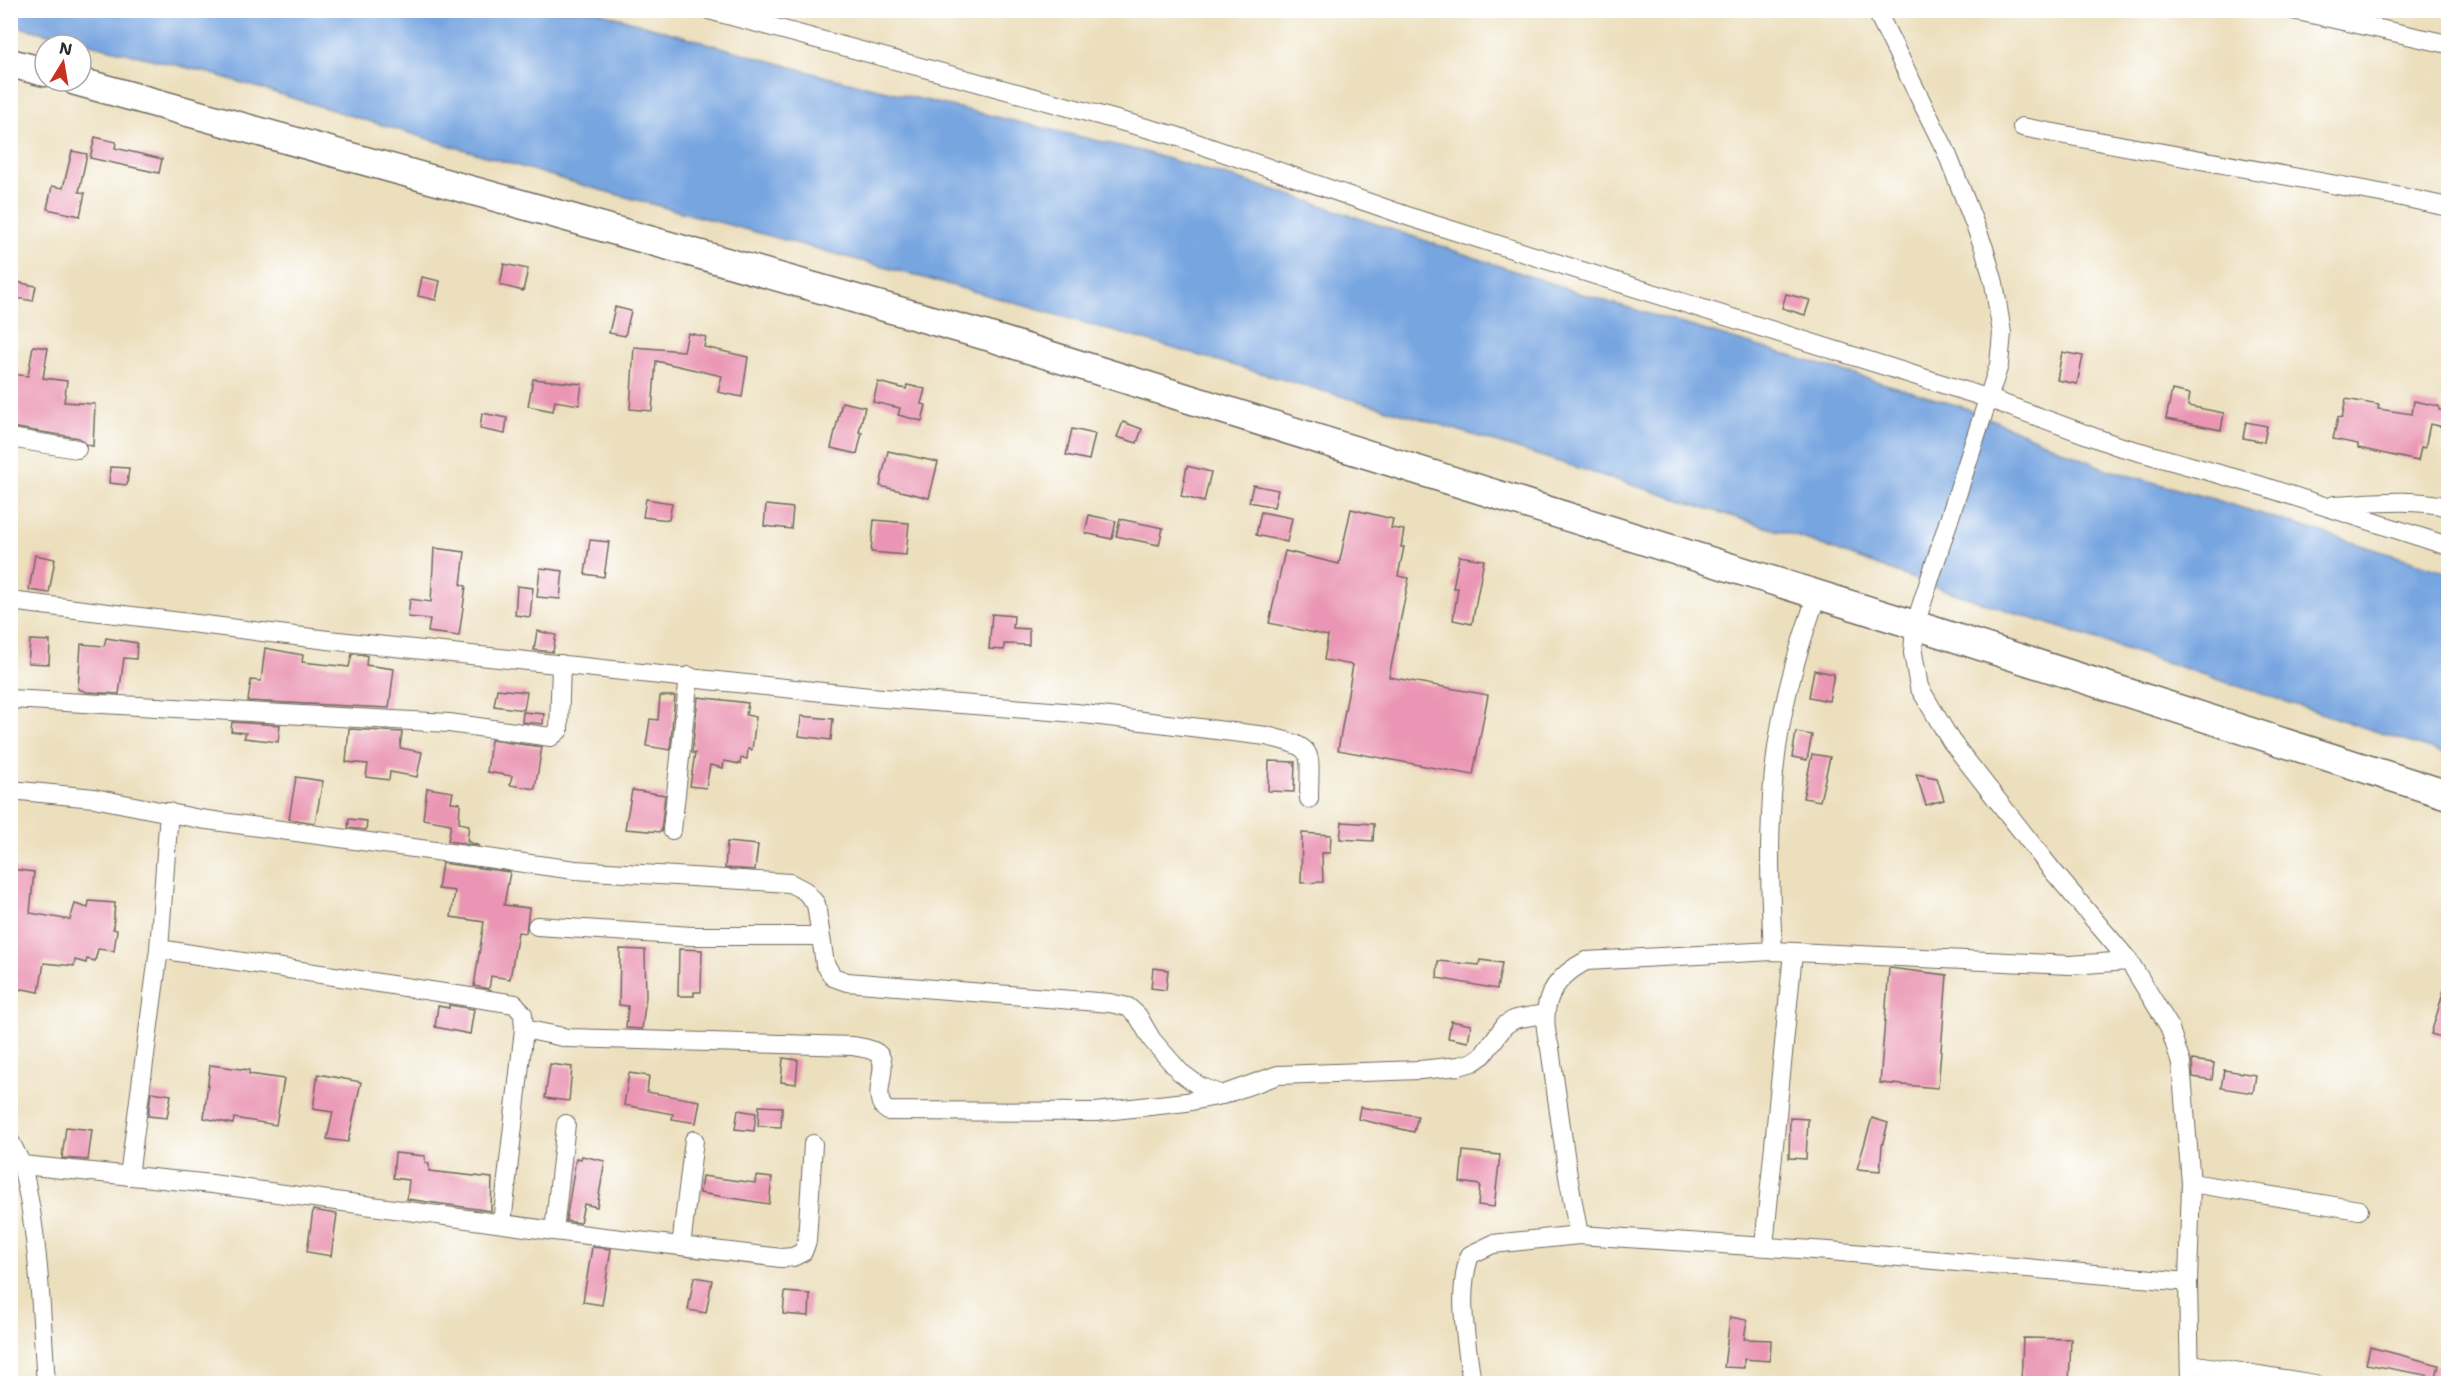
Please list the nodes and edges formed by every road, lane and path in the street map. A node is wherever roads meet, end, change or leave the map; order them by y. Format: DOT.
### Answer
graph roads {
  1 [pos="709,10"];
  2 [pos="1876,10"];
  3 [pos="2293,10"];
  4 [pos="2448,44"];
  5 [pos="10,63"];
  6 [pos="33,69"];
  7 [pos="93,86"];
  8 [pos="2022,127"];
  9 [pos="2448,207"];
  10 [pos="1986,403"];
  11 [pos="10,438"];
  12 [pos="77,449"];
  13 [pos="2324,506"];
  14 [pos="2448,507"];
  15 [pos="2448,546"];
  16 [pos="1817,595"];
  17 [pos="10,601"];
  18 [pos="1918,615"];
  19 [pos="561,664"];
  20 [pos="689,676"];
  21 [pos="10,699"];
  22 [pos="10,790"];
  23 [pos="2448,795"];
  24 [pos="1309,799"];
  25 [pos="169,812"];
  26 [pos="672,830"];
  27 [pos="537,926"];
  28 [pos="819,936"];
  29 [pos="159,949"];
  30 [pos="1773,951"];
  31 [pos="1793,953"];
  32 [pos="2129,961"];
  33 [pos="1544,1014"];
  34 [pos="524,1029"];
  35 [pos="1222,1095"];
  36 [pos="567,1124"];
  37 [pos="694,1140"];
  38 [pos="10,1142"];
  39 [pos="813,1144"];
  40 [pos="22,1165"];
  41 [pos="129,1176"];
  42 [pos="2191,1183"];
  43 [pos="2359,1210"];
  44 [pos="502,1222"];
  45 [pos="554,1231"];
  46 [pos="1579,1235"];
  47 [pos="681,1246"];
  48 [pos="1764,1246"];
  49 [pos="2188,1282"];
  50 [pos="2191,1364"];
  51 [pos="46,1383"];
  52 [pos="1472,1383"];
  53 [pos="2190,1383"];
  54 [pos="2315,1383"];
  1 -- 10 [label="street"];
  2 -- 10 [label="street"];
  3 -- 4 [label="street"];
  5 -- 6 [label="main road"];
  7 -- 16 [label="main road"];
  8 -- 9 [label="street"];
  10 -- 13 [label="street"];
  10 -- 18 [label="street"];
  11 -- 12 [label="street"];
  13 -- 14 [label="street"];
  13 -- 15 [label="street"];
  16 -- 18 [label="main road"];
  16 -- 30 [label="street"];
  17 -- 19 [label="street"];
  18 -- 23 [label="main road"];
  18 -- 32 [label="street"];
  19 -- 20 [label="street"];
  19 -- 21 [label="street"];
  20 -- 24 [label="street"];
  20 -- 26 [label="street"];
  22 -- 25 [label="street"];
  25 -- 28 [label="street"];
  25 -- 29 [label="street"];
  27 -- 28 [label="street"];
  28 -- 35 [label="street"];
  29 -- 34 [label="street"];
  29 -- 41 [label="street"];
  30 -- 31 [label="street"];
  30 -- 33 [label="street"];
  31 -- 32 [label="street"];
  31 -- 48 [label="street"];
  32 -- 42 [label="street"];
  33 -- 35 [label="street"];
  33 -- 46 [label="street"];
  34 -- 35 [label="street"];
  34 -- 44 [label="street"];
  36 -- 45 [label="street"];
  37 -- 47 [label="street"];
  38 -- 40 [label="street"];
  39 -- 47 [label="street"];
  40 -- 41 [label="street"];
  40 -- 51 [label="street"];
  41 -- 44 [label="street"];
  42 -- 43 [label="street"];
  42 -- 49 [label="street"];
  44 -- 45 [label="street"];
  45 -- 47 [label="street"];
  46 -- 48 [label="street"];
  46 -- 52 [label="street"];
  48 -- 49 [label="street"];
  49 -- 50 [label="street"];
  50 -- 53 [label="street"];
  50 -- 54 [label="street"];
}
